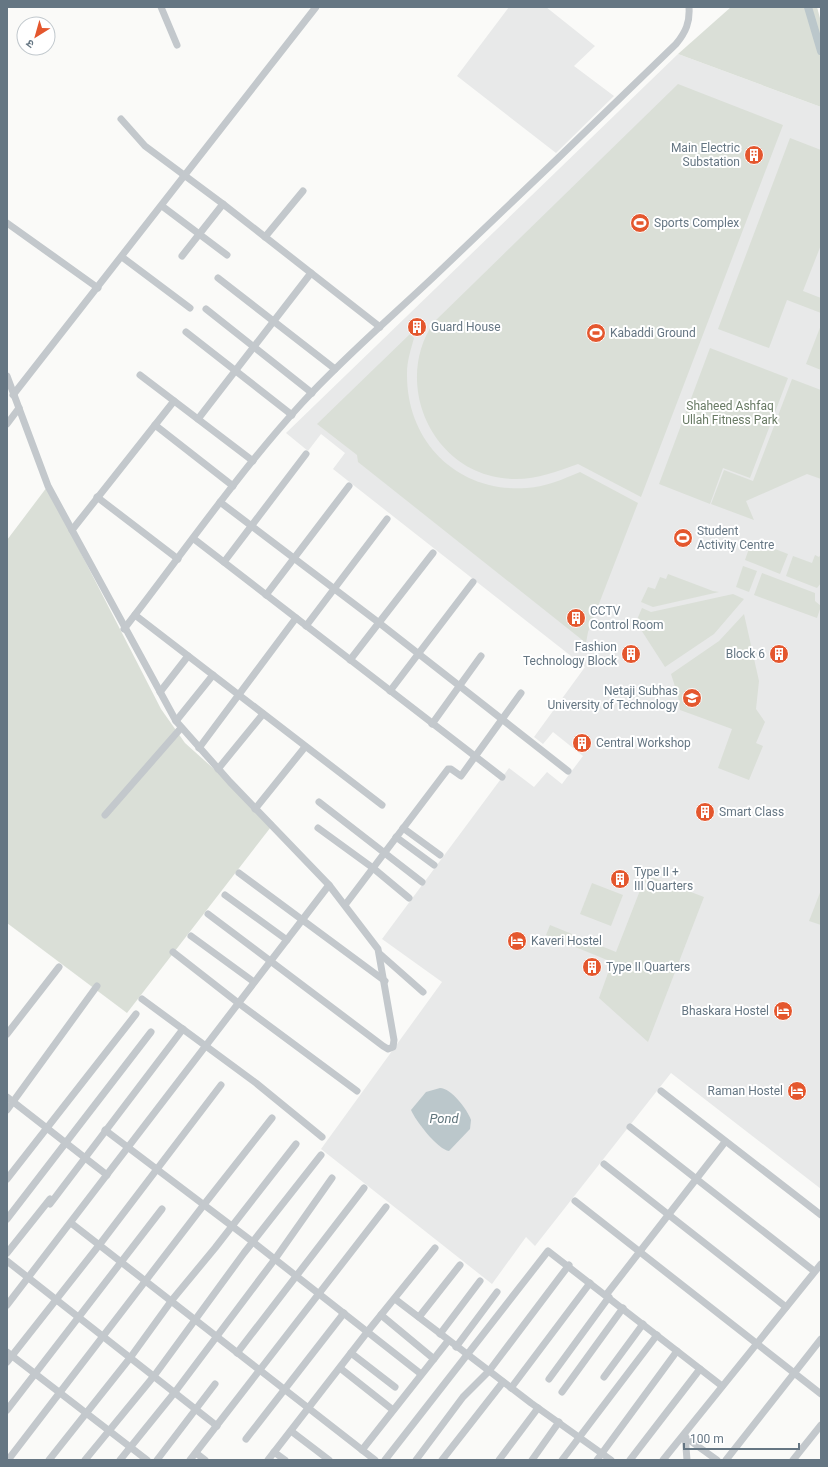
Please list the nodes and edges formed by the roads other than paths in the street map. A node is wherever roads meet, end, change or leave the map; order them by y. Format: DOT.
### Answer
graph roads {
  1 [pos="161,7"];
  2 [pos="316,7"];
  3 [pos="689,7"];
  4 [pos="177,45"];
  5 [pos="121,119"];
  6 [pos="184,175"];
  7 [pos="303,190"];
  8 [pos="223,204"];
  9 [pos="162,206"];
  10 [pos="7,223"];
  11 [pos="199,234"];
  12 [pos="265,237"];
  13 [pos="227,255"];
  14 [pos="182,256"];
  15 [pos="122,257"];
  16 [pos="311,273"];
  17 [pos="218,278"];
  18 [pos="98,288"];
  19 [pos="190,308"];
  20 [pos="206,309"];
  21 [pos="274,322"];
  22 [pos="380,327"];
  23 [pos="186,332"];
  24 [pos="254,346"];
  25 [pos="335,369"];
  26 [pos="235,371"];
  27 [pos="140,375"];
  28 [pos="7,376"];
  29 [pos="312,393"];
  30 [pos="13,395"];
  31 [pos="174,401"];
  32 [pos="19,408"];
  33 [pos="292,415"];
  34 [pos="198,419"];
  35 [pos="7,424"];
  36 [pos="155,425"];
  37 [pos="306,454"];
  38 [pos="253,461"];
  39 [pos="233,486"];
  40 [pos="349,486"];
  41 [pos="97,497"];
  42 [pos="220,502"];
  43 [pos="387,519"];
  44 [pos="251,526"];
  45 [pos="72,530"];
  46 [pos="194,539"];
  47 [pos="432,553"];
  48 [pos="294,558"];
  49 [pos="178,559"];
  50 [pos="224,562"];
  51 [pos="473,582"];
  52 [pos="334,589"];
  53 [pos="266,595"];
  54 [pos="135,615"];
  55 [pos="296,618"];
  56 [pos="378,622"];
  57 [pos="306,626"];
  58 [pos="124,629"];
  59 [pos="418,654"];
  60 [pos="188,656"];
  61 [pos="481,656"];
  62 [pos="350,660"];
  63 [pos="213,675"];
  64 [pos="459,686"];
  65 [pos="390,691"];
  66 [pos="160,692"];
  67 [pos="521,694"];
  68 [pos="239,695"];
  69 [pos="264,714"];
  70 [pos="502,720"];
  71 [pos="176,721"];
  72 [pos="432,724"];
  73 [pos="181,728"];
  74 [pos="305,747"];
  75 [pos="199,748"];
  76 [pos="475,757"];
  77 [pos="218,769"];
  78 [pos="568,771"];
  79 [pos="502,777"];
  80 [pos="319,802"];
  81 [pos="382,805"];
  82 [pos="256,809"];
  83 [pos="105,815"];
  84 [pos="318,828"];
  85 [pos="403,828"];
  86 [pos="396,837"];
  87 [pos="384,853"];
  88 [pos="440,855"];
  89 [pos="434,865"];
  90 [pos="373,868"];
  91 [pos="239,873"];
  92 [pos="422,882"];
  93 [pos="329,885"];
  94 [pos="225,896"];
  95 [pos="410,898"];
  96 [pos="345,905"];
  97 [pos="208,914"];
  98 [pos="303,920"];
  99 [pos="191,936"];
  100 [pos="287,940"];
  101 [pos="173,952"];
  102 [pos="380,953"];
  103 [pos="270,962"];
  104 [pos="60,967"];
  105 [pos="385,981"];
  106 [pos="254,982"];
  107 [pos="98,986"];
  108 [pos="424,992"];
  109 [pos="142,999"];
  110 [pos="238,1004"];
  111 [pos="136,1014"];
  112 [pos="183,1029"];
  113 [pos="151,1032"];
  114 [pos="7,1034"];
  115 [pos="206,1045"];
  116 [pos="221,1085"];
  117 [pos="357,1091"];
  118 [pos="661,1091"];
  119 [pos="10,1099"];
  120 [pos="7,1110"];
  121 [pos="272,1118"];
  122 [pos="630,1127"];
  123 [pos="47,1128"];
  124 [pos="105,1130"];
  125 [pos="322,1137"];
  126 [pos="725,1142"];
  127 [pos="67,1144"];
  128 [pos="296,1144"];
  129 [pos="129,1147"];
  130 [pos="321,1155"];
  131 [pos="84,1157"];
  132 [pos="604,1164"];
  133 [pos="157,1169"];
  134 [pos="107,1175"];
  135 [pos="332,1178"];
  136 [pos="7,1179"];
  137 [pos="696,1179"];
  138 [pos="364,1188"];
  139 [pos="575,1201"];
  140 [pos="204,1205"];
  141 [pos="386,1207"];
  142 [pos="162,1209"];
  143 [pos="668,1214"];
  144 [pos="821,1215"];
  145 [pos="7,1219"];
  146 [pos="71,1223"];
  147 [pos="231,1227"];
  148 [pos="253,1242"];
  149 [pos="100,1244"];
  150 [pos="435,1248"];
  151 [pos="7,1253"];
  152 [pos="639,1253"];
  153 [pos="275,1259"];
  154 [pos="7,1261"];
  155 [pos="120,1261"];
  156 [pos="821,1264"];
  157 [pos="460,1265"];
  158 [pos="569,1265"];
  159 [pos="814,1272"];
  160 [pos="297,1276"];
  161 [pos="29,1277"];
  162 [pos="145,1281"];
  163 [pos="480,1281"];
  164 [pos="590,1282"];
  165 [pos="497,1292"];
  166 [pos="318,1294"];
  167 [pos="608,1296"];
  168 [pos="57,1299"];
  169 [pos="395,1299"];
  170 [pos="171,1301"];
  171 [pos="7,1305"];
  172 [pos="786,1307"];
  173 [pos="623,1308"];
  174 [pos="344,1313"];
  175 [pos="79,1316"];
  176 [pos="381,1316"];
  177 [pos="419,1317"];
  178 [pos="196,1320"];
  179 [pos="643,1324"];
  180 [pos="368,1332"];
  181 [pos="440,1334"];
  182 [pos="657,1335"];
  183 [pos="102,1336"];
  184 [pos="216,1336"];
  185 [pos="821,1339"];
  186 [pos="448,1341"];
  187 [pos="756,1345"];
  188 [pos="456,1347"];
  189 [pos="677,1351"];
  190 [pos="237,1353"];
  191 [pos="351,1353"];
  192 [pos="9,1354"];
  193 [pos="468,1354"];
  194 [pos="130,1358"];
  195 [pos="434,1359"];
  196 [pos="7,1362"];
  197 [pos="340,1368"];
  198 [pos="700,1369"];
  199 [pos="488,1370"];
  200 [pos="260,1371"];
  201 [pos="34,1373"];
  202 [pos="793,1373"];
  203 [pos="421,1374"];
  204 [pos="154,1376"];
  205 [pos="604,1377"];
  206 [pos="549,1379"];
  207 [pos="503,1382"];
  208 [pos="215,1384"];
  209 [pos="722,1386"];
  210 [pos="395,1387"];
  211 [pos="511,1388"];
  212 [pos="284,1390"];
  213 [pos="175,1392"];
  214 [pos="562,1392"];
  215 [pos="59,1393"];
  216 [pos="821,1394"];
  217 [pos="195,1408"];
  218 [pos="538,1408"];
  219 [pos="309,1409"];
  220 [pos="7,1410"];
  221 [pos="393,1410"];
  222 [pos="85,1414"];
  223 [pos="559,1422"];
  224 [pos="821,1425"];
  225 [pos="217,1426"];
  226 [pos="108,1431"];
  227 [pos="291,1431"];
  228 [pos="685,1435"];
  229 [pos="579,1437"];
  230 [pos="246,1439"];
  231 [pos="130,1447"];
  232 [pos="362,1450"];
  233 [pos="274,1452"];
  234 [pos="196,1453"];
  235 [pos="602,1453"];
  236 [pos="8,1460"];
  237 [pos="49,1460"];
  238 [pos="85,1460"];
  239 [pos="120,1460"];
  240 [pos="147,1460"];
  241 [pos="156,1460"];
  242 [pos="190,1460"];
  243 [pos="205,1460"];
  244 [pos="268,1460"];
  245 [pos="284,1460"];
  246 [pos="329,1460"];
  247 [pos="375,1460"];
  248 [pos="385,1460"];
  249 [pos="416,1460"];
  250 [pos="442,1460"];
  251 [pos="499,1460"];
  252 [pos="532,1460"];
  253 [pos="562,1460"];
  254 [pos="597,1460"];
  255 [pos="611,1460"];
  256 [pos="630,1460"];
  257 [pos="663,1460"];
  258 [pos="686,1460"];
  259 [pos="717,1460"];
  260 [pos="726,1460"];
  261 [pos="793,1460"];
  1 -- 4 [label="street"];
  2 -- 6 [label="street"];
  3 -- 22 [label="street"];
  5 -- 6 [label="street"];
  6 -- 8 [label="street"];
  6 -- 9 [label="street"];
  7 -- 12 [label="street"];
  8 -- 11 [label="street"];
  8 -- 12 [label="street"];
  9 -- 11 [label="street"];
  9 -- 15 [label="street"];
  10 -- 18 [label="street"];
  11 -- 13 [label="street"];
  11 -- 14 [label="street"];
  12 -- 16 [label="street"];
  15 -- 18 [label="street"];
  15 -- 19 [label="street"];
  16 -- 21 [label="street"];
  16 -- 22 [label="street"];
  17 -- 21 [label="street"];
  18 -- 30 [label="street"];
  20 -- 24 [label="street"];
  21 -- 24 [label="street"];
  21 -- 25 [label="street"];
  22 -- 25 [label="street"];
  23 -- 26 [label="street"];
  24 -- 26 [label="street"];
  24 -- 29 [label="street"];
  25 -- 29 [label="street"];
  26 -- 33 [label="street"];
  26 -- 34 [label="street"];
  27 -- 31 [label="street"];
  28 -- 30 [label="street"];
  29 -- 33 [label="street"];
  30 -- 32 [label="street"];
  31 -- 34 [label="street"];
  31 -- 36 [label="street"];
  32 -- 35 [label="street"];
  32 -- 45 [label="street"];
  33 -- 38 [label="street"];
  34 -- 38 [label="street"];
  36 -- 39 [label="street"];
  36 -- 41 [label="street"];
  37 -- 44 [label="street"];
  38 -- 39 [label="street"];
  39 -- 42 [label="street"];
  40 -- 48 [label="street"];
  41 -- 45 [label="street"];
  41 -- 49 [label="street"];
  42 -- 44 [label="street"];
  42 -- 46 [label="street"];
  43 -- 52 [label="street"];
  44 -- 48 [label="street"];
  44 -- 50 [label="street"];
  45 -- 58 [label="street"];
  46 -- 49 [label="street"];
  46 -- 50 [label="street"];
  47 -- 56 [label="street"];
  48 -- 52 [label="street"];
  48 -- 53 [label="street"];
  49 -- 54 [label="street"];
  50 -- 53 [label="street"];
  51 -- 59 [label="street"];
  52 -- 56 [label="street"];
  52 -- 57 [label="street"];
  53 -- 55 [label="street"];
  54 -- 58 [label="street"];
  54 -- 60 [label="street"];
  55 -- 57 [label="street"];
  55 -- 68 [label="street"];
  56 -- 59 [label="street"];
  56 -- 62 [label="street"];
  57 -- 62 [label="street"];
  58 -- 66 [label="street"];
  59 -- 64 [label="street"];
  59 -- 65 [label="street"];
  60 -- 63 [label="street"];
  60 -- 66 [label="street"];
  61 -- 64 [label="street"];
  62 -- 65 [label="street"];
  63 -- 68 [label="street"];
  63 -- 71 [label="street"];
  64 -- 70 [label="street"];
  64 -- 72 [label="street"];
  65 -- 72 [label="street"];
  66 -- 71 [label="street"];
  67 -- 70 [label="street"];
  68 -- 69 [label="street"];
  68 -- 75 [label="street"];
  69 -- 74 [label="street"];
  69 -- 77 [label="street"];
  70 -- 76 [label="street"];
  70 -- 78 [label="street"];
  71 -- 73 [label="street"];
  72 -- 76 [label="street"];
  73 -- 75 [label="street"];
  73 -- 83 [label="street"];
  74 -- 81 [label="street"];
  74 -- 82 [label="street"];
  75 -- 77 [label="street"];
  76 -- 79 [label="street"];
  76 -- 85 [label="street"];
  77 -- 82 [label="street"];
  80 -- 87 [label="street"];
  82 -- 93 [label="street"];
  84 -- 90 [label="street"];
  85 -- 86 [label="street"];
  85 -- 88 [label="street"];
  86 -- 87 [label="street"];
  86 -- 89 [label="street"];
  87 -- 90 [label="street"];
  87 -- 92 [label="street"];
  90 -- 95 [label="street"];
  90 -- 96 [label="street"];
  91 -- 98 [label="street"];
  93 -- 96 [label="street"];
  93 -- 98 [label="street"];
  94 -- 100 [label="street"];
  96 -- 102 [label="street"];
  97 -- 103 [label="street"];
  98 -- 100 [label="street"];
  98 -- 105 [label="street"];
  99 -- 106 [label="street"];
  100 -- 103 [label="street"];
  101 -- 110 [label="street"];
  102 -- 105 [label="street"];
  102 -- 108 [label="street"];
  103 -- 105 [label="street"];
  103 -- 106 [label="street"];
  104 -- 114 [label="street"];
  106 -- 110 [label="street"];
  107 -- 119 [label="street"];
  109 -- 112 [label="street"];
  110 -- 115 [label="street"];
  110 -- 117 [label="street"];
  111 -- 123 [label="street"];
  112 -- 115 [label="street"];
  112 -- 124 [label="street"];
  113 -- 127 [label="street"];
  115 -- 125 [label="street"];
  115 -- 129 [label="street"];
  116 -- 133 [label="street"];
  118 -- 126 [label="street"];
  119 -- 120 [label="street"];
  119 -- 123 [label="street"];
  121 -- 140 [label="street"];
  122 -- 137 [label="street"];
  123 -- 127 [label="street"];
  123 -- 136 [label="street"];
  124 -- 129 [label="street"];
  124 -- 131 [label="street"];
  126 -- 137 [label="street"];
  126 -- 144 [label="street"];
  127 -- 131 [label="street"];
  127 -- 145 [label="street"];
  128 -- 147 [label="street"];
  129 -- 133 [label="street"];
  129 -- 134 [label="street"];
  130 -- 148 [label="street"];
  131 -- 134 [label="street"];
  131 -- 151 [label="street"];
  132 -- 143 [label="street"];
  133 -- 140 [label="street"];
  133 -- 149 [label="street"];
  134 -- 146 [label="street"];
  135 -- 153 [label="street"];
  137 -- 143 [label="street"];
  137 -- 159 [label="street"];
  138 -- 160 [label="street"];
  139 -- 152 [label="street"];
  140 -- 147 [label="street"];
  140 -- 162 [label="street"];
  141 -- 166 [label="street"];
  142 -- 155 [label="street"];
  143 -- 152 [label="street"];
  143 -- 172 [label="street"];
  146 -- 149 [label="street"];
  146 -- 161 [label="street"];
  147 -- 148 [label="street"];
  147 -- 170 [label="street"];
  148 -- 153 [label="street"];
  148 -- 178 [label="street"];
  149 -- 155 [label="street"];
  149 -- 168 [label="street"];
  150 -- 169 [label="street"];
  152 -- 167 [label="street"];
  152 -- 187 [label="street"];
  153 -- 160 [label="street"];
  153 -- 184 [label="street"];
  154 -- 161 [label="street"];
  155 -- 162 [label="street"];
  155 -- 175 [label="street"];
  156 -- 159 [label="street"];
  157 -- 177 [label="street"];
  158 -- 164 [label="street"];
  158 -- 193 [label="street"];
  158 -- 199 [label="street"];
  159 -- 172 [label="street"];
  160 -- 166 [label="street"];
  160 -- 190 [label="street"];
  161 -- 168 [label="street"];
  161 -- 171 [label="street"];
  162 -- 170 [label="street"];
  162 -- 183 [label="street"];
  163 -- 181 [label="street"];
  164 -- 167 [label="street"];
  164 -- 211 [label="street"];
  165 -- 188 [label="street"];
  166 -- 174 [label="street"];
  166 -- 200 [label="street"];
  167 -- 173 [label="street"];
  167 -- 206 [label="street"];
  168 -- 175 [label="street"];
  168 -- 192 [label="street"];
  169 -- 176 [label="street"];
  169 -- 177 [label="street"];
  170 -- 178 [label="street"];
  170 -- 194 [label="street"];
  172 -- 187 [label="street"];
  173 -- 179 [label="street"];
  173 -- 214 [label="street"];
  174 -- 180 [label="street"];
  174 -- 212 [label="street"];
  175 -- 183 [label="street"];
  175 -- 201 [label="street"];
  176 -- 180 [label="street"];
  176 -- 195 [label="street"];
  177 -- 181 [label="street"];
  178 -- 184 [label="street"];
  178 -- 204 [label="street"];
  179 -- 182 [label="street"];
  179 -- 205 [label="street"];
  180 -- 191 [label="street"];
  180 -- 203 [label="street"];
  181 -- 186 [label="street"];
  182 -- 189 [label="street"];
  182 -- 229 [label="street"];
  183 -- 194 [label="street"];
  183 -- 215 [label="street"];
  184 -- 190 [label="street"];
  184 -- 213 [label="street"];
  185 -- 202 [label="street"];
  186 -- 188 [label="street"];
  186 -- 195 [label="street"];
  187 -- 202 [label="street"];
  187 -- 209 [label="street"];
  188 -- 193 [label="street"];
  189 -- 198 [label="street"];
  189 -- 235 [label="street"];
  190 -- 200 [label="street"];
  191 -- 197 [label="street"];
  191 -- 210 [label="street"];
  192 -- 196 [label="street"];
  192 -- 201 [label="street"];
  193 -- 199 [label="street"];
  193 -- 248 [label="street"];
  194 -- 204 [label="street"];
  194 -- 222 [label="street"];
  195 -- 203 [label="street"];
  197 -- 219 [label="street"];
  197 -- 221 [label="street"];
  198 -- 209 [label="street"];
  198 -- 256 [label="street"];
  199 -- 207 [label="street"];
  199 -- 249 [label="street"];
  200 -- 212 [label="street"];
  200 -- 225 [label="street"];
  201 -- 215 [label="street"];
  201 -- 220 [label="street"];
  202 -- 216 [label="street"];
  202 -- 260 [label="street"];
  203 -- 221 [label="street"];
  204 -- 213 [label="street"];
  204 -- 226 [label="street"];
  207 -- 211 [label="street"];
  207 -- 250 [label="street"];
  208 -- 217 [label="street"];
  209 -- 228 [label="street"];
  211 -- 218 [label="street"];
  212 -- 219 [label="street"];
  212 -- 230 [label="street"];
  213 -- 217 [label="street"];
  213 -- 231 [label="street"];
  215 -- 222 [label="street"];
  215 -- 236 [label="street"];
  217 -- 225 [label="street"];
  217 -- 241 [label="street"];
  218 -- 223 [label="street"];
  218 -- 251 [label="street"];
  219 -- 227 [label="street"];
  219 -- 232 [label="street"];
  221 -- 232 [label="street"];
  222 -- 226 [label="street"];
  222 -- 237 [label="street"];
  223 -- 229 [label="street"];
  223 -- 252 [label="street"];
  224 -- 261 [label="street"];
  225 -- 234 [label="street"];
  226 -- 231 [label="street"];
  226 -- 238 [label="street"];
  227 -- 233 [label="street"];
  227 -- 246 [label="street"];
  228 -- 257 [label="street"];
  228 -- 258 [label="street"];
  228 -- 259 [label="street"];
  229 -- 235 [label="street"];
  229 -- 253 [label="street"];
  231 -- 239 [label="street"];
  231 -- 240 [label="street"];
  232 -- 247 [label="street"];
  233 -- 244 [label="street"];
  233 -- 245 [label="street"];
  234 -- 242 [label="street"];
  234 -- 243 [label="street"];
  235 -- 254 [label="street"];
  235 -- 255 [label="street"];
}
